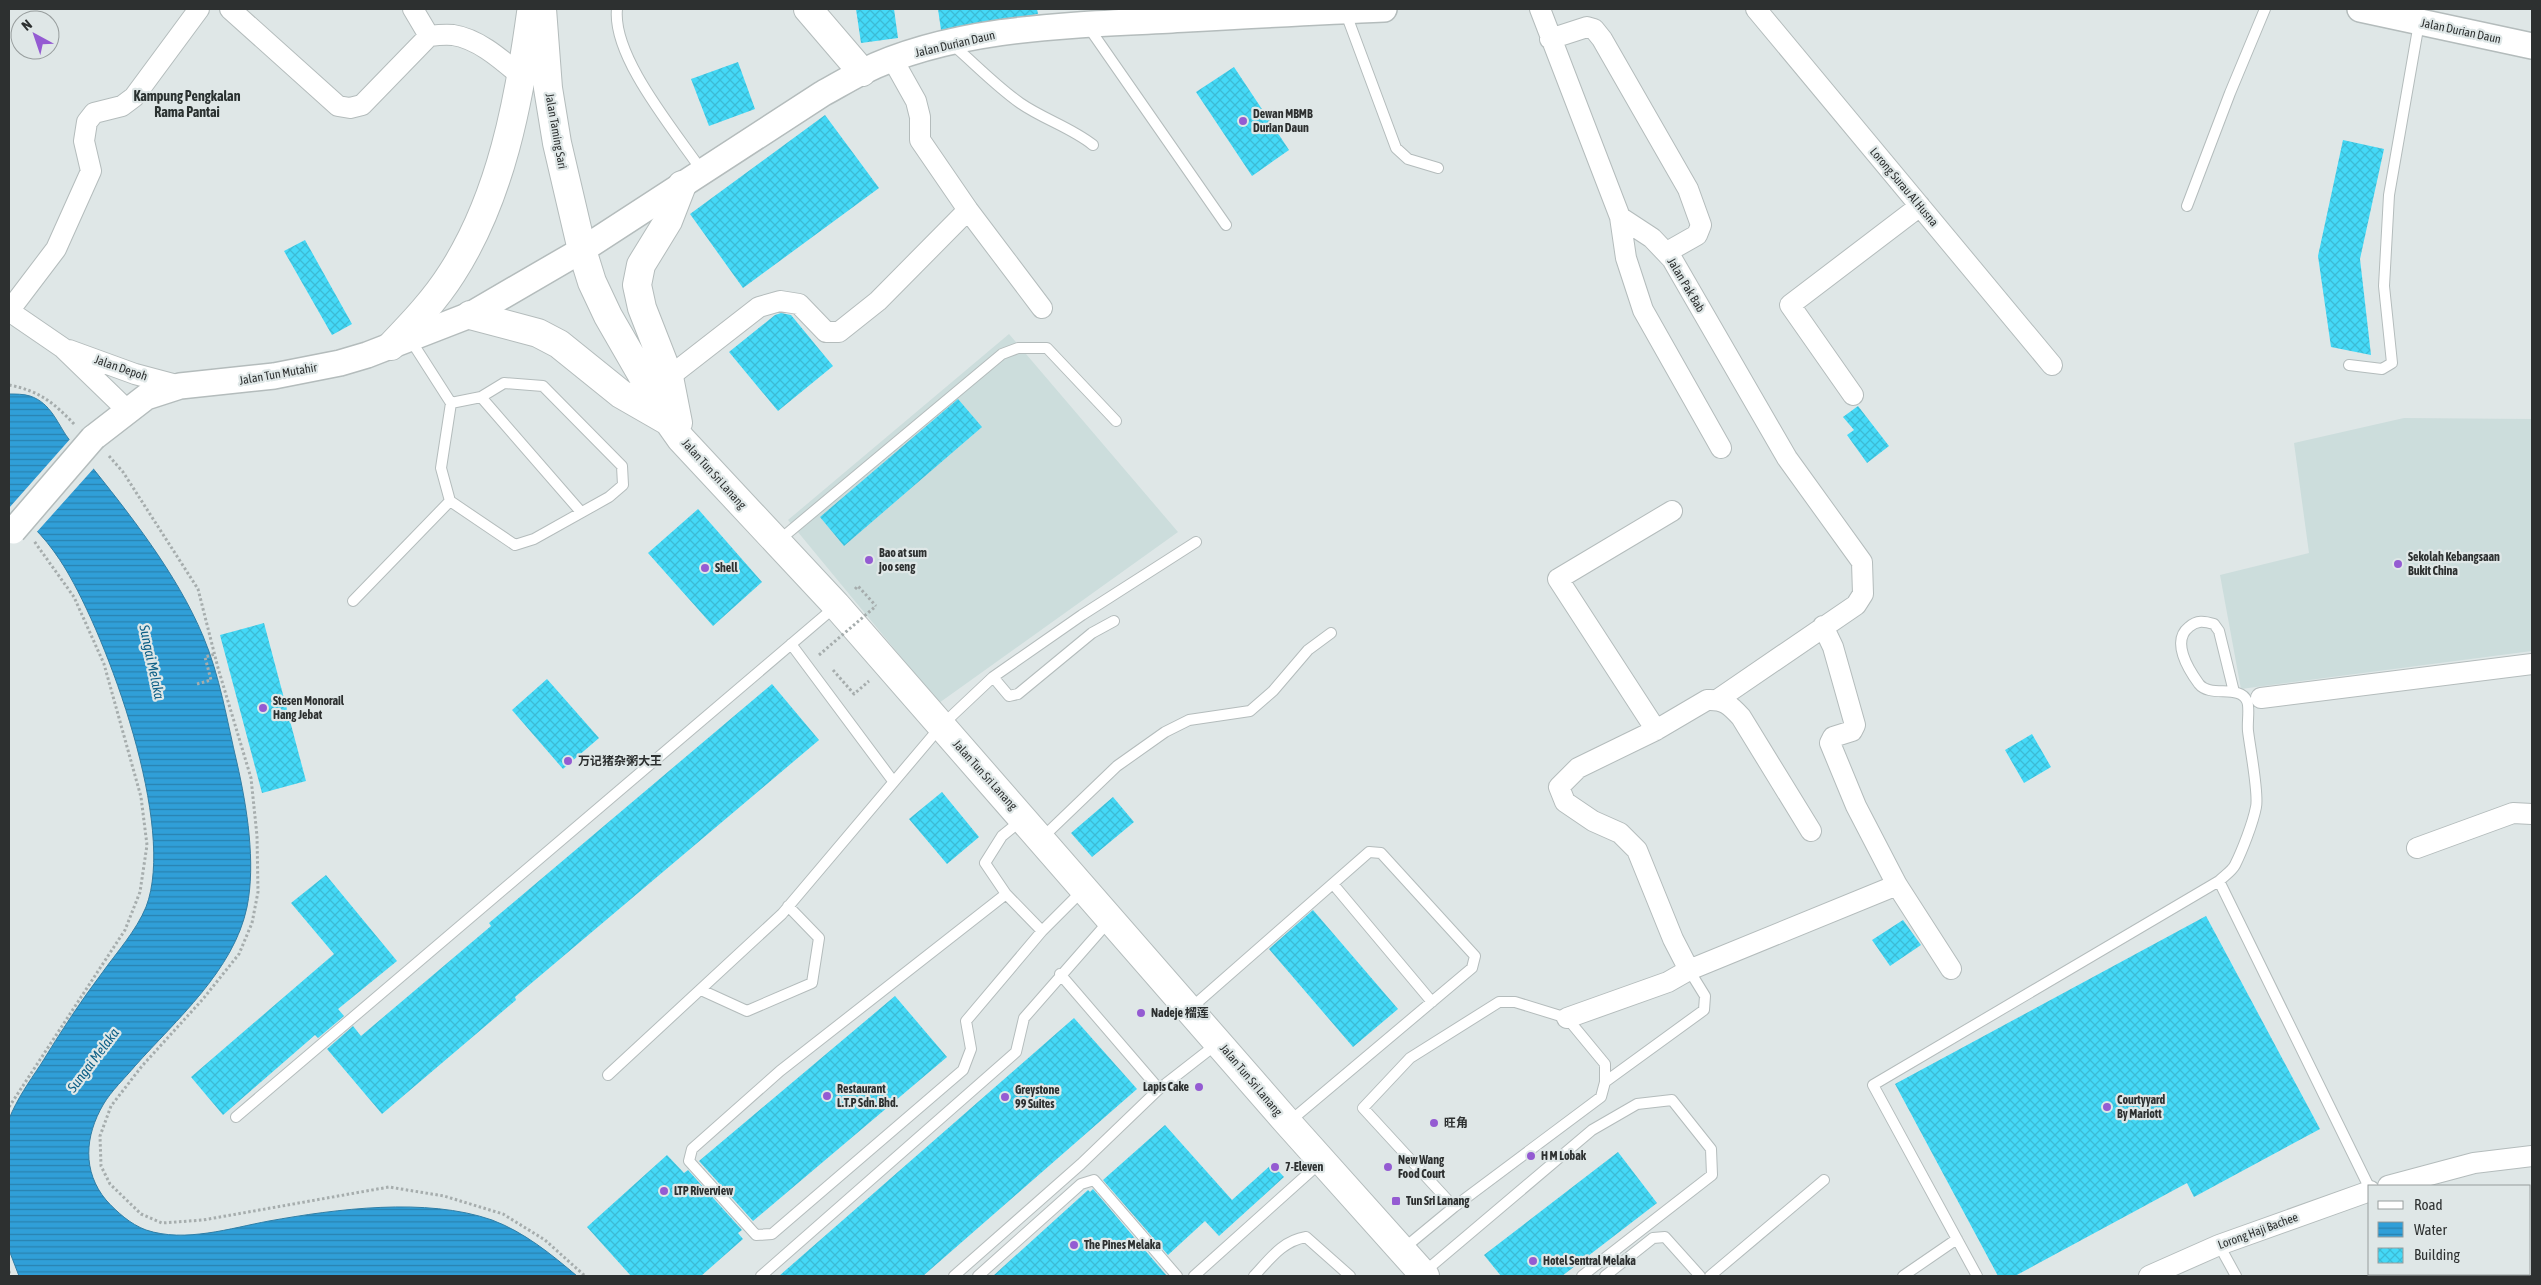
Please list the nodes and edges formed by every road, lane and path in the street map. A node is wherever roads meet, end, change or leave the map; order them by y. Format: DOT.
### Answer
graph roads {
  1 [pos="199,9"];
  2 [pos="230,9"];
  3 [pos="412,9"];
  4 [pos="532,9"];
  5 [pos="542,9"];
  6 [pos="617,9"];
  7 [pos="808,9"];
  8 [pos="1384,9"];
  9 [pos="1540,9"];
  10 [pos="1756,9"];
  11 [pos="2266,9"];
  12 [pos="2360,9"];
  13 [pos="1345,10"];
  14 [pos="2419,22"];
  15 [pos="1087,24"];
  16 [pos="429,36"];
  17 [pos="1550,39"];
  18 [pos="950,43"];
  19 [pos="2532,46"];
  20 [pos="893,60"];
  21 [pos="862,72"];
  22 [pos="521,76"];
  23 [pos="1093,145"];
  24 [pos="1438,168"];
  25 [pos="692,178"];
  26 [pos="1920,206"];
  27 [pos="2187,206"];
  28 [pos="968,210"];
  29 [pos="1620,217"];
  30 [pos="1226,225"];
  31 [pos="582,250"];
  32 [pos="1667,252"];
  33 [pos="1042,308"];
  34 [pos="9,311"];
  35 [pos="470,316"];
  36 [pos="401,342"];
  37 [pos="63,348"];
  38 [pos="2052,365"];
  39 [pos="2349,365"];
  40 [pos="669,377"];
  41 [pos="9,386"];
  42 [pos="180,386"];
  43 [pos="1852,395"];
  44 [pos="481,397"];
  45 [pos="451,403"];
  46 [pos="127,410"];
  47 [pos="1116,421"];
  48 [pos="675,430"];
  49 [pos="84,432"];
  50 [pos="1721,448"];
  51 [pos="123,472"];
  52 [pos="450,501"];
  53 [pos="1672,511"];
  54 [pos="581,512"];
  55 [pos="11,533"];
  56 [pos="776,542"];
  57 [pos="1196,542"];
  58 [pos="39,546"];
  59 [pos="353,601"];
  60 [pos="836,605"];
  61 [pos="876,606"];
  62 [pos="1114,621"];
  63 [pos="1823,626"];
  64 [pos="1331,633"];
  65 [pos="791,644"];
  66 [pos="215,654"];
  67 [pos="825,661"];
  68 [pos="888,664"];
  69 [pos="2532,664"];
  70 [pos="831,668"];
  71 [pos="993,677"];
  72 [pos="197,684"];
  73 [pos="2234,692"];
  74 [pos="2261,698"];
  75 [pos="1716,700"];
  76 [pos="941,726"];
  77 [pos="1656,730"];
  78 [pos="893,781"];
  79 [pos="2532,814"];
  80 [pos="1024,818"];
  81 [pos="1811,831"];
  82 [pos="1041,839"];
  83 [pos="2417,848"];
  84 [pos="2219,881"];
  85 [pos="1333,884"];
  86 [pos="1897,885"];
  87 [pos="1085,889"];
  88 [pos="1006,894"];
  89 [pos="788,906"];
  90 [pos="1112,919"];
  91 [pos="1042,931"];
  92 [pos="1951,969"];
  93 [pos="1690,970"];
  94 [pos="1060,974"];
  95 [pos="700,990"];
  96 [pos="1432,1002"];
  97 [pos="1190,1008"];
  98 [pos="1566,1018"];
  99 [pos="1219,1042"];
  100 [pos="608,1075"];
  101 [pos="1605,1082"];
  102 [pos="1159,1089"];
  103 [pos="9,1108"];
  104 [pos="236,1117"];
  105 [pos="1288,1123"];
  106 [pos="2532,1156"];
  107 [pos="1321,1161"];
  108 [pos="1824,1180"];
  109 [pos="2392,1185"];
  110 [pos="2368,1186"];
  111 [pos="2368,1191"];
  112 [pos="1454,1207"];
  113 [pos="1957,1239"];
  114 [pos="2219,1245"];
  115 [pos="1402,1250"];
  116 [pos="9,1271"];
  117 [pos="1172,1274"];
  118 [pos="1423,1275"];
  119 [pos="10,1276"];
  120 [pos="585,1276"];
  121 [pos="760,1276"];
  122 [pos="954,1276"];
  123 [pos="978,1276"];
  124 [pos="1194,1276"];
  125 [pos="1254,1276"];
  126 [pos="1350,1276"];
  127 [pos="1582,1276"];
  128 [pos="1605,1276"];
  129 [pos="1700,1276"];
  130 [pos="1710,1276"];
  131 [pos="1903,1276"];
  132 [pos="1978,1276"];
  133 [pos="2149,1276"];
  134 [pos="2236,1276"];
  1 -- 34 [label="street"];
  2 -- 16 [label="street"];
  3 -- 16 [label="street"];
  4 -- 22 [label="main road"];
  5 -- 31 [label="main road, Jalan Taming Sari"];
  6 -- 25 [label="lane"];
  7 -- 21 [label="main road"];
  8 -- 13 [label="street, Jalan Durian Daun"];
  9 -- 17 [label="street"];
  10 -- 26 [label="street, Lorong Surau Al Husna"];
  11 -- 27 [label="lane"];
  12 -- 14 [label="street, Jalan Durian Daun"];
  13 -- 15 [label="street, Jalan Durian Daun"];
  13 -- 24 [label="lane"];
  14 -- 19 [label="street, Jalan Durian Daun"];
  14 -- 39 [label="lane"];
  15 -- 18 [label="street, Jalan Durian Daun"];
  15 -- 30 [label="lane"];
  16 -- 22 [label="street"];
  17 -- 29 [label="street"];
  17 -- 32 [label="street"];
  18 -- 20 [label="street, Jalan Durian Daun"];
  18 -- 23 [label="lane"];
  20 -- 21 [label="street, Jalan Durian Daun"];
  20 -- 28 [label="street"];
  21 -- 25 [label="street, Jalan Durian Daun"];
  22 -- 36 [label="main road"];
  25 -- 31 [label="street, Jalan Durian Daun"];
  25 -- 40 [label="main road"];
  26 -- 38 [label="street, Lorong Surau Al Husna"];
  26 -- 43 [label="street"];
  28 -- 33 [label="street"];
  28 -- 40 [label="street"];
  29 -- 32 [label="street, Jalan Pak Bab"];
  29 -- 50 [label="street"];
  31 -- 35 [label="street, Jalan Tun Mutahir"];
  31 -- 48 [label="main road, Jalan Tun Sri Lanang"];
  32 -- 63 [label="street, Jalan Pak Bab"];
  34 -- 37 [label="street, Jalan Depoh"];
  35 -- 36 [label="street, Jalan Tun Mutahir"];
  35 -- 48 [label="main road"];
  36 -- 42 [label="street, Jalan Tun Mutahir"];
  36 -- 45 [label="lane"];
  37 -- 42 [label="street, Jalan Depoh"];
  37 -- 46 [label="street, Jalan Depoh"];
  40 -- 48 [label="main road"];
  41 -- 49 [label="path"];
  42 -- 46 [label="street, Jalan Tun Mutahir"];
  44 -- 45 [label="lane"];
  44 -- 54 [label="lane"];
  44 -- 54 [label="lane"];
  45 -- 52 [label="lane"];
  46 -- 49 [label="street, Jalan Tun Mutahir"];
  47 -- 56 [label="lane"];
  48 -- 56 [label="main road, Jalan Tun Sri Lanang"];
  49 -- 55 [label="street, Jalan Tun Mutahir, bridge"];
  51 -- 66 [label="path"];
  52 -- 54 [label="lane"];
  52 -- 59 [label="lane"];
  53 -- 77 [label="street"];
  56 -- 60 [label="main road, Jalan Tun Sri Lanang"];
  57 -- 71 [label="lane"];
  58 -- 103 [label="path"];
  60 -- 65 [label="lane"];
  60 -- 68 [label="main road, Jalan Tun Sri Lanang"];
  61 -- 67 [label="path, bridge"];
  62 -- 71 [label="lane"];
  63 -- 75 [label="street, Jalan Pak Bab"];
  63 -- 86 [label="street"];
  64 -- 82 [label="lane"];
  65 -- 78 [label="lane"];
  65 -- 104 [label="lane"];
  66 -- 72 [label="path"];
  66 -- 120 [label="path"];
  68 -- 70 [label="path"];
  68 -- 76 [label="main road, Jalan Tun Sri Lanang"];
  69 -- 74 [label="street"];
  71 -- 76 [label="lane"];
  73 -- 73 [label="lane"];
  73 -- 84 [label="lane"];
  75 -- 77 [label="street, Jalan Pak Bab"];
  75 -- 81 [label="street"];
  76 -- 78 [label="lane"];
  76 -- 80 [label="main road, Jalan Tun Sri Lanang"];
  77 -- 93 [label="street, Jalan Pak Bab"];
  78 -- 89 [label="lane"];
  79 -- 83 [label="street"];
  80 -- 82 [label="main road, Jalan Tun Sri Lanang"];
  80 -- 88 [label="lane"];
  82 -- 87 [label="main road, Jalan Tun Sri Lanang"];
  84 -- 110 [label="lane"];
  84 -- 113 [label="lane"];
  85 -- 96 [label="lane"];
  85 -- 96 [label="lane"];
  85 -- 97 [label="lane"];
  86 -- 92 [label="street"];
  86 -- 93 [label="street"];
  87 -- 90 [label="main road, Jalan Tun Sri Lanang"];
  87 -- 91 [label="lane"];
  88 -- 91 [label="lane"];
  88 -- 91 [label="lane"];
  89 -- 95 [label="lane"];
  89 -- 95 [label="lane"];
  90 -- 94 [label="lane"];
  90 -- 97 [label="main road, Jalan Tun Sri Lanang"];
  93 -- 98 [label="street"];
  93 -- 101 [label="lane"];
  94 -- 102 [label="lane"];
  94 -- 121 [label="lane"];
  95 -- 100 [label="lane"];
  96 -- 105 [label="lane"];
  97 -- 99 [label="main road, Jalan Tun Sri Lanang"];
  98 -- 101 [label="lane"];
  98 -- 112 [label="lane"];
  99 -- 102 [label="lane"];
  99 -- 105 [label="main road, Jalan Tun Sri Lanang"];
  101 -- 112 [label="lane"];
  102 -- 122 [label="lane"];
  105 -- 107 [label="main road, Jalan Tun Sri Lanang"];
  106 -- 109 [label="street"];
  107 -- 115 [label="main road, Jalan Tun Sri Lanang"];
  107 -- 124 [label="lane"];
  108 -- 130 [label="lane"];
  111 -- 114 [label="street, Lorong Haji Bachee"];
  112 -- 115 [label="lane"];
  113 -- 131 [label="lane"];
  113 -- 132 [label="lane"];
  114 -- 133 [label="street, Lorong Haji Bachee"];
  114 -- 134 [label="lane"];
  115 -- 118 [label="main road, Jalan Tun Sri Lanang"];
  116 -- 119 [label="path"];
  117 -- 123 [label="lane"];
  118 -- 127 [label="lane"];
  125 -- 126 [label="lane"];
  128 -- 129 [label="lane"];
}
